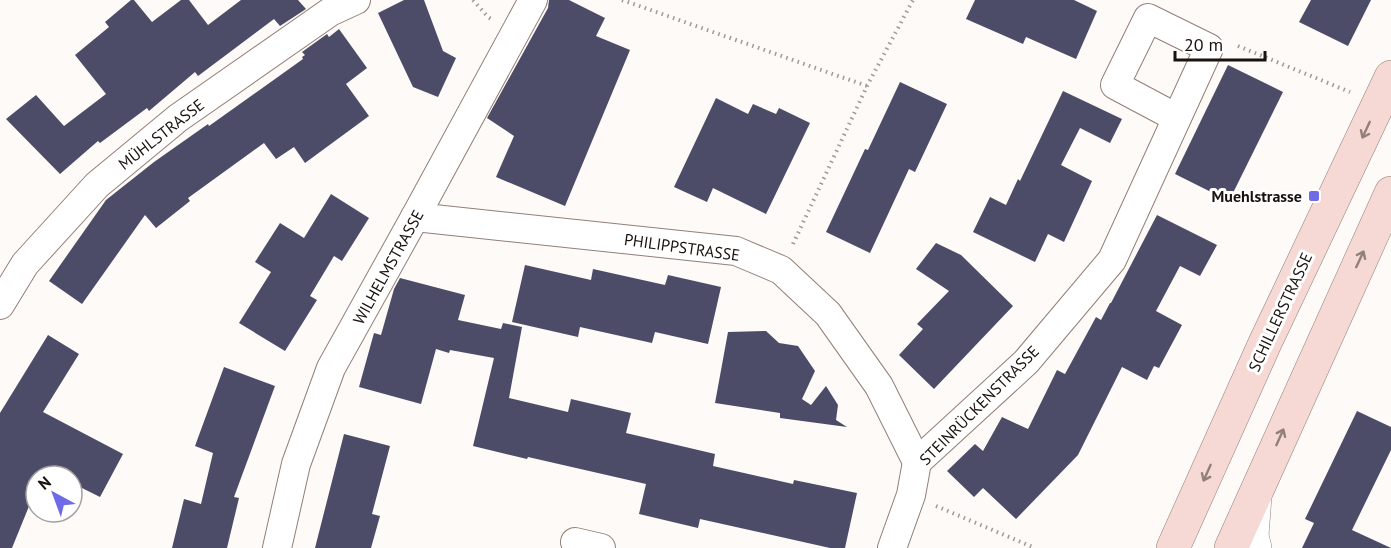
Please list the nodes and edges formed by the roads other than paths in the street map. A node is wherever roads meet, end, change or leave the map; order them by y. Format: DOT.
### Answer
graph roads {
  1 [pos="356,0"];
  2 [pos="533,0"];
  3 [pos="1385,89"];
  4 [pos="1177,118"];
  5 [pos="1391,193"];
  6 [pos="415,217"];
  7 [pos="0,305"];
  8 [pos="917,462"];
  9 [pos="1256,490"];
  10 [pos="277,548"];
  11 [pos="892,548"];
  12 [pos="1173,548"];
  13 [pos="1231,548"];
  14 [pos="1255,548"];
  1 -- 7 [label="street, MÜHLSTRASSE"];
  2 -- 6 [label="street, WILHELMSTRASSE"];
  3 -- 12 [label="main road, SCHILLERSTRASSE, one-way"];
  4 -- 4 [label="street, STEINRÜCKENSTRASSE"];
  4 -- 8 [label="street, STEINRÜCKENSTRASSE"];
  9 -- 5 [label="main road, one-way"];
  6 -- 8 [label="street, PHILIPPSTRASSE"];
  6 -- 10 [label="street, WILHELMSTRASSE"];
  8 -- 11 [label="street, STEINRÜCKENSTRASSE"];
  9 -- 13 [label="main road"];
  9 -- 14 [label="street"];
}
